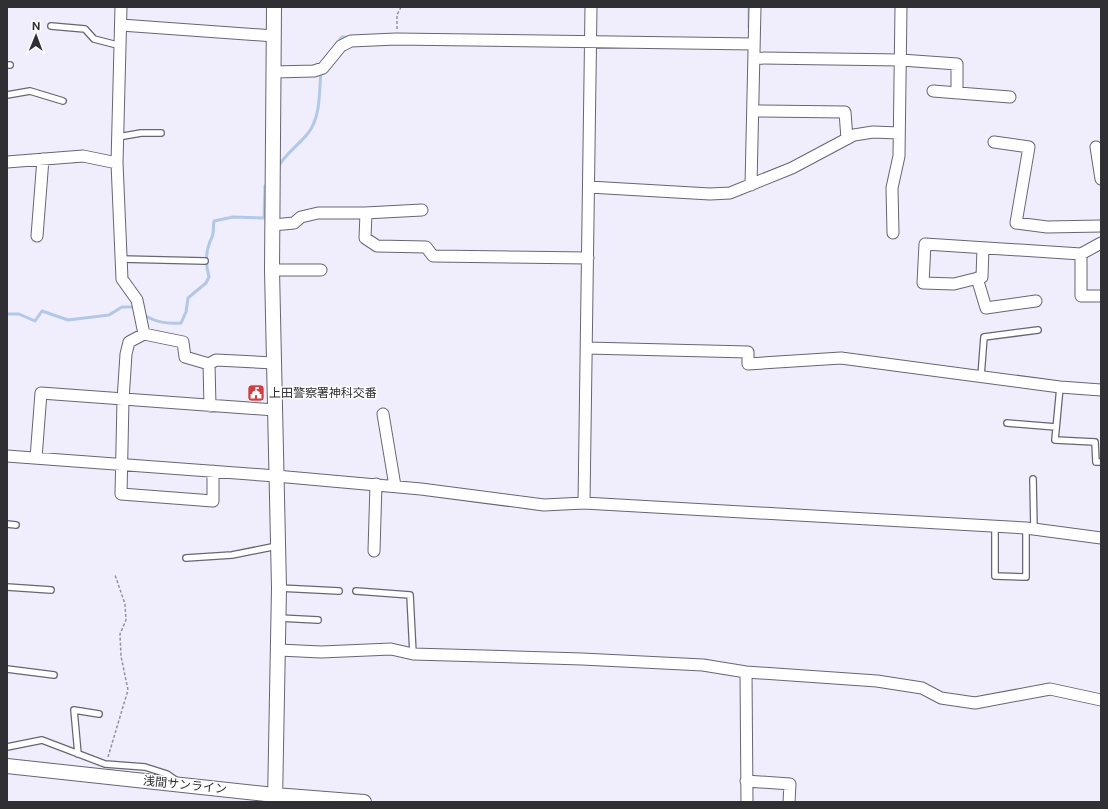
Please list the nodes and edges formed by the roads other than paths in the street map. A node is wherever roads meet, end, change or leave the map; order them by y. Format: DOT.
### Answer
graph roads {
  1 [pos="121,7"];
  2 [pos="274,7"];
  3 [pos="591,7"];
  4 [pos="755,7"];
  5 [pos="901,7"];
  6 [pos="121,25"];
  7 [pos="51,26"];
  8 [pos="274,36"];
  9 [pos="591,41"];
  10 [pos="754,44"];
  11 [pos="121,46"];
  12 [pos="754,58"];
  13 [pos="901,60"];
  14 [pos="274,72"];
  15 [pos="933,92"];
  16 [pos="957,93"];
  17 [pos="7,95"];
  18 [pos="1010,97"];
  19 [pos="63,102"];
  20 [pos="753,111"];
  21 [pos="161,133"];
  22 [pos="900,134"];
  23 [pos="118,137"];
  24 [pos="847,139"];
  25 [pos="994,142"];
  26 [pos="1096,147"];
  27 [pos="42,159"];
  28 [pos="7,162"];
  29 [pos="117,164"];
  30 [pos="1101,179"];
  31 [pos="752,185"];
  32 [pos="589,187"];
  33 [pos="422,210"];
  34 [pos="365,213"];
  35 [pos="273,225"];
  36 [pos="1101,226"];
  37 [pos="893,233"];
  38 [pos="37,236"];
  39 [pos="1101,243"];
  40 [pos="983,248"];
  41 [pos="1081,254"];
  42 [pos="588,258"];
  43 [pos="122,259"];
  44 [pos="205,261"];
  45 [pos="272,270"];
  46 [pos="321,270"];
  47 [pos="977,278"];
  48 [pos="1101,296"];
  49 [pos="1036,301"];
  50 [pos="1038,330"];
  51 [pos="144,334"];
  52 [pos="587,348"];
  53 [pos="274,363"];
  54 [pos="210,364"];
  55 [pos="981,376"];
  56 [pos="1060,387"];
  57 [pos="1101,390"];
  58 [pos="123,400"];
  59 [pos="210,406"];
  60 [pos="275,410"];
  61 [pos="383,414"];
  62 [pos="1007,423"];
  63 [pos="1056,427"];
  64 [pos="7,456"];
  65 [pos="36,458"];
  66 [pos="1101,462"];
  67 [pos="121,464"];
  68 [pos="213,471"];
  69 [pos="276,476"];
  70 [pos="1033,479"];
  71 [pos="376,484"];
  72 [pos="395,486"];
  73 [pos="584,503"];
  74 [pos="7,524"];
  75 [pos="16,525"];
  76 [pos="995,527"];
  77 [pos="1030,529"];
  78 [pos="1101,538"];
  79 [pos="277,546"];
  80 [pos="374,551"];
  81 [pos="186,558"];
  82 [pos="7,587"];
  83 [pos="279,588"];
  84 [pos="51,590"];
  85 [pos="339,591"];
  86 [pos="356,591"];
  87 [pos="279,618"];
  88 [pos="318,620"];
  89 [pos="278,650"];
  90 [pos="413,654"];
  91 [pos="7,669"];
  92 [pos="746,672"];
  93 [pos="54,675"];
  94 [pos="1101,700"];
  95 [pos="99,714"];
  96 [pos="7,747"];
  97 [pos="78,754"];
  98 [pos="7,766"];
  99 [pos="105,771"];
  100 [pos="746,781"];
  101 [pos="276,798"];
  102 [pos="364,802"];
  103 [pos="747,802"];
  104 [pos="789,802"];
  1 -- 6 [label="street"];
  2 -- 8 [label="street"];
  3 -- 9 [label="street"];
  4 -- 10 [label="street"];
  5 -- 13 [label="street"];
  6 -- 8 [label="street"];
  6 -- 11 [label="street"];
  7 -- 11 [label="lane"];
  8 -- 14 [label="street"];
  9 -- 10 [label="street"];
  9 -- 14 [label="street"];
  9 -- 32 [label="street"];
  10 -- 12 [label="street"];
  11 -- 23 [label="street"];
  12 -- 13 [label="street"];
  12 -- 20 [label="street"];
  13 -- 16 [label="street"];
  13 -- 22 [label="street"];
  14 -- 35 [label="street"];
  15 -- 16 [label="street"];
  16 -- 18 [label="street"];
  17 -- 19 [label="lane"];
  20 -- 24 [label="street"];
  20 -- 31 [label="street"];
  21 -- 23 [label="lane"];
  22 -- 24 [label="street"];
  22 -- 37 [label="street"];
  23 -- 29 [label="street"];
  24 -- 31 [label="street"];
  25 -- 36 [label="street"];
  26 -- 30 [label="street"];
  27 -- 28 [label="street"];
  27 -- 29 [label="street"];
  27 -- 38 [label="street"];
  29 -- 43 [label="street"];
  31 -- 32 [label="street"];
  32 -- 42 [label="street"];
  33 -- 34 [label="street"];
  34 -- 35 [label="street"];
  34 -- 42 [label="street"];
  35 -- 45 [label="street"];
  39 -- 41 [label="street"];
  40 -- 41 [label="street"];
  40 -- 47 [label="street"];
  40 -- 47 [label="street"];
  41 -- 48 [label="street"];
  42 -- 52 [label="street"];
  43 -- 44 [label="lane"];
  43 -- 51 [label="street"];
  45 -- 46 [label="street"];
  45 -- 53 [label="street"];
  47 -- 49 [label="street"];
  50 -- 55 [label="lane"];
  51 -- 54 [label="street"];
  51 -- 58 [label="street"];
  52 -- 55 [label="street"];
  52 -- 73 [label="street"];
  53 -- 54 [label="street"];
  53 -- 60 [label="street"];
  54 -- 59 [label="street"];
  55 -- 56 [label="street"];
  56 -- 57 [label="street"];
  56 -- 63 [label="lane"];
  58 -- 59 [label="street"];
  58 -- 65 [label="street"];
  58 -- 67 [label="street"];
  59 -- 60 [label="street"];
  60 -- 69 [label="street"];
  61 -- 72 [label="street"];
  62 -- 63 [label="lane"];
  63 -- 66 [label="lane"];
  64 -- 65 [label="street"];
  65 -- 67 [label="street"];
  67 -- 68 [label="street"];
  67 -- 68 [label="street"];
  68 -- 69 [label="street"];
  69 -- 71 [label="street"];
  69 -- 79 [label="street"];
  70 -- 77 [label="lane"];
  71 -- 72 [label="street"];
  71 -- 80 [label="street"];
  72 -- 73 [label="street"];
  73 -- 76 [label="street"];
  74 -- 75 [label="lane"];
  76 -- 77 [label="street"];
  76 -- 77 [label="lane"];
  77 -- 78 [label="street"];
  79 -- 81 [label="lane"];
  79 -- 83 [label="street"];
  82 -- 84 [label="lane"];
  83 -- 85 [label="lane"];
  83 -- 87 [label="street"];
  86 -- 90 [label="lane"];
  87 -- 88 [label="lane"];
  87 -- 89 [label="street"];
  89 -- 90 [label="street"];
  89 -- 101 [label="street"];
  90 -- 92 [label="street"];
  91 -- 93 [label="lane"];
  92 -- 94 [label="street"];
  92 -- 100 [label="street"];
  95 -- 97 [label="lane"];
  96 -- 97 [label="lane"];
  97 -- 99 [label="lane"];
  98 -- 99 [label="street, 浅間サンライン"];
  99 -- 101 [label="street, 浅間サンライン"];
  100 -- 103 [label="street"];
  100 -- 104 [label="street"];
  101 -- 102 [label="street, 浅間サンライン"];
}
